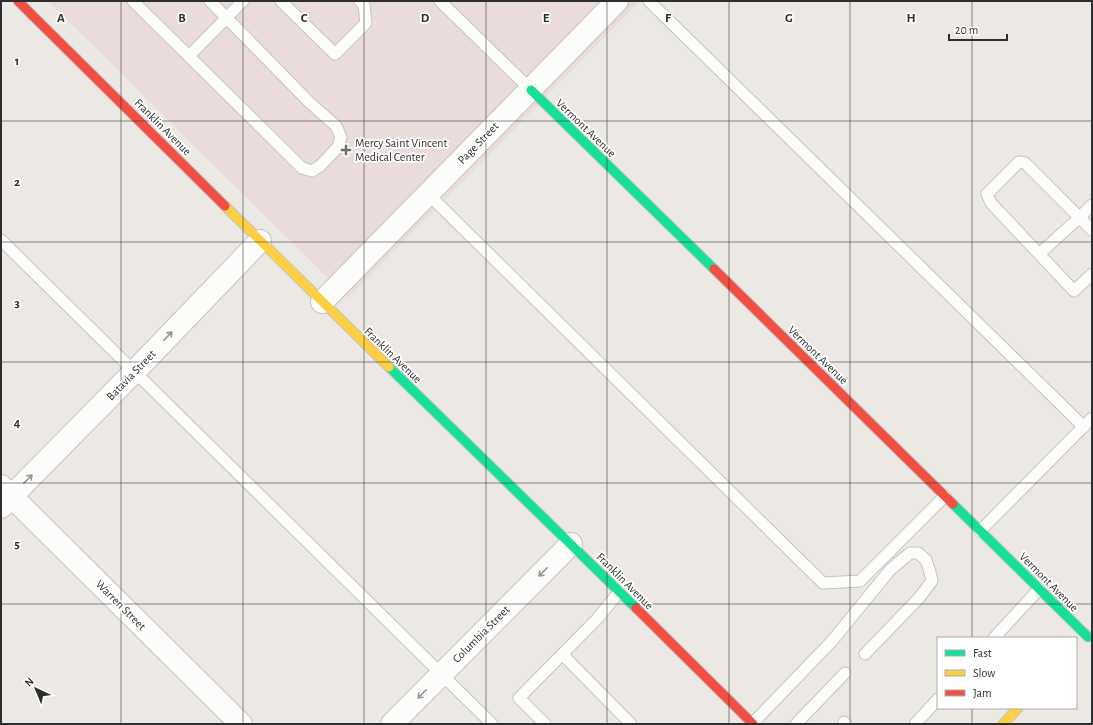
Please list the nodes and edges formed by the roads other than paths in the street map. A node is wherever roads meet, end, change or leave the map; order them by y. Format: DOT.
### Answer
graph roads {
  1 [pos="18,1"];
  2 [pos="133,1"];
  3 [pos="210,1"];
  4 [pos="243,1"];
  5 [pos="281,1"];
  6 [pos="360,1"];
  7 [pos="440,1"];
  8 [pos="617,1"];
  9 [pos="649,1"];
  10 [pos="227,17"];
  11 [pos="188,56"];
  12 [pos="531,90"];
  13 [pos="428,194"];
  14 [pos="1092,205"];
  15 [pos="1080,218"];
  16 [pos="1092,230"];
  17 [pos="1,240"];
  18 [pos="260,241"];
  19 [pos="1039,254"];
  20 [pos="1092,274"];
  21 [pos="322,302"];
  22 [pos="134,372"];
  23 [pos="1092,418"];
  24 [pos="1084,427"];
  25 [pos="945,496"];
  26 [pos="4,497"];
  27 [pos="980,531"];
  28 [pos="571,544"];
  29 [pos="1039,589"];
  30 [pos="619,592"];
  31 [pos="995,637"];
  32 [pos="1088,639"];
  33 [pos="562,654"];
  34 [pos="865,654"];
  35 [pos="846,673"];
  36 [pos="441,674"];
  37 [pos="937,700"];
  38 [pos="1017,709"];
  39 [pos="241,724"];
  40 [pos="392,724"];
  41 [pos="492,724"];
  42 [pos="545,724"];
  43 [pos="631,724"];
  44 [pos="753,724"];
  45 [pos="796,724"];
  46 [pos="915,724"];
  47 [pos="1003,724"];
  1 -- 18 [label="street, Franklin Avenue"];
  2 -- 11 [label="lane"];
  3 -- 10 [label="lane"];
  4 -- 10 [label="lane"];
  5 -- 6 [label="lane"];
  7 -- 12 [label="lane"];
  8 -- 12 [label="street, Page Street"];
  9 -- 24 [label="lane"];
  10 -- 11 [label="lane"];
  10 -- 11 [label="lane"];
  12 -- 13 [label="street, Page Street"];
  12 -- 25 [label="street, Vermont Avenue"];
  13 -- 21 [label="street, Page Street"];
  13 -- 25 [label="lane"];
  14 -- 15 [label="lane"];
  15 -- 16 [label="lane"];
  15 -- 19 [label="lane"];
  15 -- 19 [label="lane"];
  17 -- 22 [label="lane"];
  18 -- 21 [label="street, Franklin Avenue"];
  22 -- 18 [label="street, Batavia Street, one-way"];
  19 -- 20 [label="lane"];
  21 -- 28 [label="street, Franklin Avenue"];
  26 -- 22 [label="street, Batavia Street, one-way"];
  22 -- 36 [label="lane"];
  23 -- 24 [label="lane"];
  24 -- 27 [label="lane"];
  25 -- 27 [label="street, Vermont Avenue"];
  26 -- 39 [label="street, Warren Street"];
  27 -- 29 [label="street, Vermont Avenue"];
  28 -- 30 [label="street, Franklin Avenue"];
  28 -- 36 [label="street, Columbia Street, one-way"];
  29 -- 31 [label="lane"];
  29 -- 32 [label="street, Vermont Avenue"];
  30 -- 33 [label="lane"];
  30 -- 44 [label="street, Franklin Avenue"];
  33 -- 42 [label="lane"];
  33 -- 43 [label="lane"];
  34 -- 44 [label="lane"];
  35 -- 45 [label="lane"];
  36 -- 40 [label="street, Columbia Street, one-way"];
  36 -- 41 [label="lane"];
  37 -- 46 [label="lane"];
  38 -- 47 [label="street"];
}
